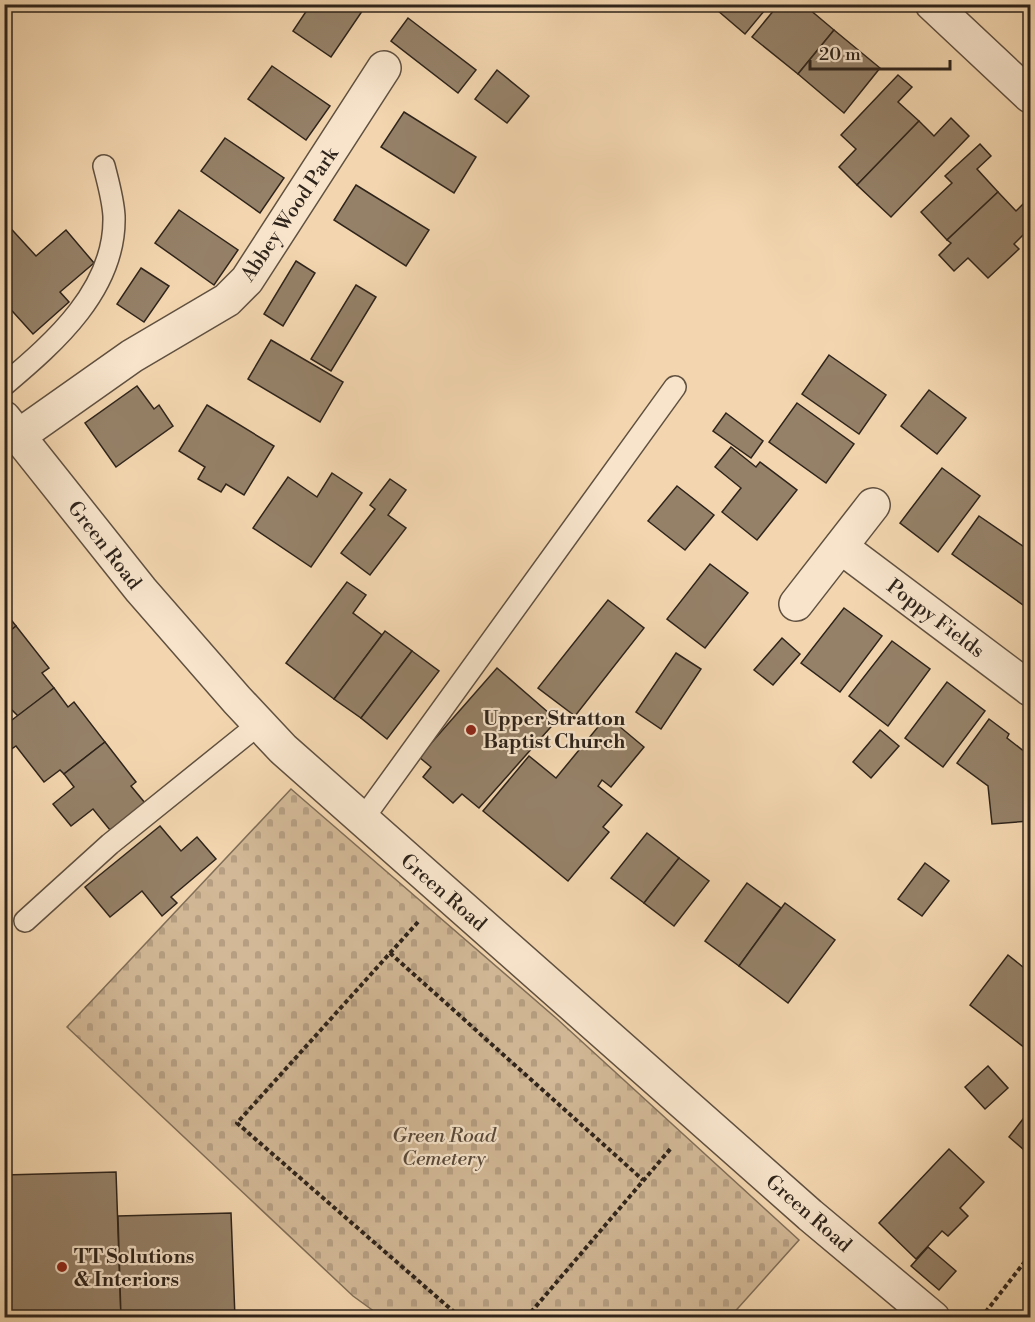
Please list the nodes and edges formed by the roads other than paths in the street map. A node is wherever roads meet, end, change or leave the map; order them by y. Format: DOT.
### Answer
graph roads {
  1 [pos="932,4"];
  2 [pos="384,69"];
  3 [pos="1030,96"];
  4 [pos="104,166"];
  5 [pos="4,384"];
  6 [pos="675,387"];
  7 [pos="12,427"];
  8 [pos="873,505"];
  9 [pos="841,547"];
  10 [pos="796,604"];
  11 [pos="1030,689"];
  12 [pos="260,724"];
  13 [pos="362,820"];
  14 [pos="25,921"];
  15 [pos="933,1317"];
  1 -- 3 [label="street"];
  2 -- 7 [label="street, Abbey Wood Park"];
  4 -- 5 [label="lane"];
  6 -- 13 [label="lane"];
  7 -- 12 [label="street, Green Road"];
  8 -- 9 [label="street"];
  9 -- 10 [label="street"];
  9 -- 11 [label="street, Poppy Fields"];
  12 -- 13 [label="street, Green Road"];
  12 -- 14 [label="lane"];
  13 -- 15 [label="street, Green Road"];
}
